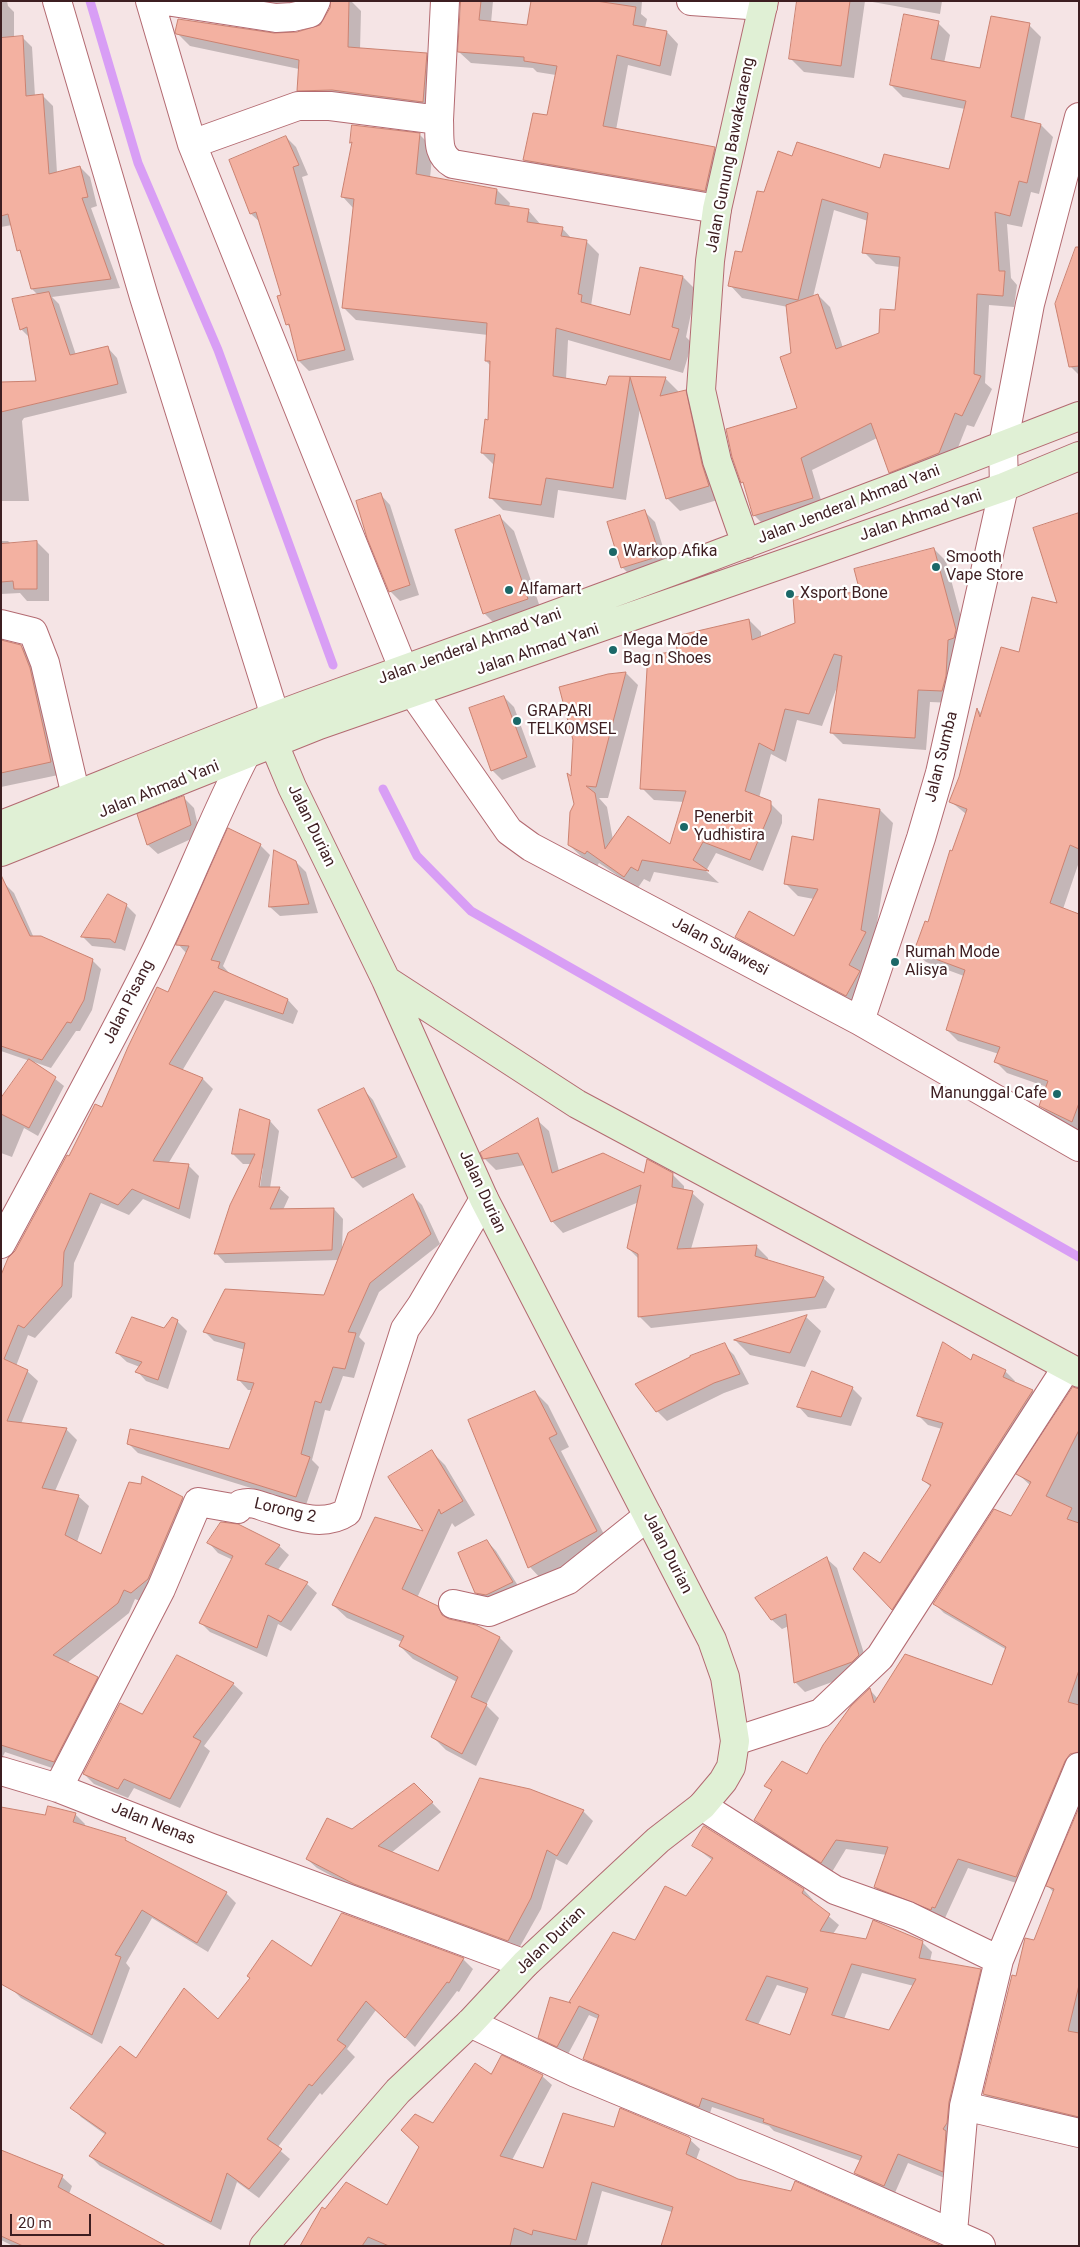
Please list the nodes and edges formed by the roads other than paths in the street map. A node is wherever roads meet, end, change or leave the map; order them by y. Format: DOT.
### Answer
graph roads {
  1 [pos="57,1"];
  2 [pos="150,1"];
  3 [pos="166,1"];
  4 [pos="316,1"];
  5 [pos="445,1"];
  6 [pos="691,1"];
  7 [pos="763,4"];
  8 [pos="1079,117"];
  9 [pos="439,120"];
  10 [pos="192,144"];
  11 [pos="717,209"];
  12 [pos="1079,416"];
  13 [pos="1003,446"];
  14 [pos="1079,456"];
  15 [pos="1004,487"];
  16 [pos="746,544"];
  17 [pos="1,624"];
  18 [pos="396,687"];
  19 [pos="274,731"];
  20 [pos="245,756"];
  21 [pos="76,796"];
  22 [pos="1,825"];
  23 [pos="1,852"];
  24 [pos="386,980"];
  25 [pos="860,1021"];
  26 [pos="1079,1147"];
  27 [pos="484,1199"];
  28 [pos="1,1244"];
  29 [pos="1073,1370"];
  30 [pos="648,1516"];
  31 [pos="453,1604"];
  32 [pos="735,1741"];
  33 [pos="1079,1767"];
  34 [pos="1,1771"];
  35 [pos="58,1788"];
  36 [pos="702,1806"];
  37 [pos="999,1960"];
  38 [pos="525,1964"];
  39 [pos="470,2023"];
  40 [pos="964,2106"];
  41 [pos="1079,2132"];
  42 [pos="953,2232"];
  43 [pos="264,2246"];
  44 [pos="981,2246"];
  1 -- 19 [label="street"];
  2 -- 10 [label="street, Jalan Sulawesi"];
  3 -- 4 [label="street"];
  5 -- 9 [label="street"];
  6 -- 7 [label="street"];
  7 -- 11 [label="street, Jalan Gunung Bawakaraeng"];
  8 -- 13 [label="street, Jalan Sumba"];
  9 -- 10 [label="street"];
  9 -- 11 [label="street"];
  10 -- 18 [label="street, Jalan Sulawesi"];
  11 -- 16 [label="street, Jalan Gunung Bawakaraeng"];
  12 -- 13 [label="street, Jalan Jenderal Ahmad Yani"];
  13 -- 15 [label="street, Jalan Sumba"];
  13 -- 16 [label="street, Jalan Jenderal Ahmad Yani"];
  14 -- 15 [label="street, Jalan Ahmad Yani"];
  15 -- 18 [label="street, Jalan Ahmad Yani"];
  15 -- 25 [label="street, Jalan Sumba"];
  16 -- 18 [label="street, Jalan Jenderal Ahmad Yani"];
  17 -- 21 [label="street"];
  18 -- 19 [label="street, Jalan Ahmad Yani"];
  18 -- 25 [label="street, Jalan Sulawesi"];
  19 -- 20 [label="street, Jalan Ahmad Yani"];
  19 -- 21 [label="street"];
  19 -- 24 [label="street, Jalan Durian"];
  20 -- 23 [label="street, Jalan Ahmad Yani"];
  20 -- 28 [label="street, Jalan Pisang"];
  21 -- 22 [label="street"];
  24 -- 27 [label="street, Jalan Durian"];
  24 -- 29 [label="street"];
  25 -- 26 [label="street, Jalan Sulawesi"];
  27 -- 30 [label="street, Jalan Durian"];
  27 -- 35 [label="street, Lorong 2"];
  29 -- 32 [label="street"];
  30 -- 31 [label="street"];
  30 -- 32 [label="street, Jalan Durian"];
  32 -- 36 [label="street, Jalan Durian"];
  33 -- 37 [label="street"];
  34 -- 35 [label="street, Jalan Nenas"];
  35 -- 38 [label="street, Jalan Nenas"];
  36 -- 37 [label="street"];
  36 -- 38 [label="street, Jalan Durian"];
  37 -- 40 [label="street"];
  38 -- 39 [label="street, Jalan Durian"];
  39 -- 42 [label="street"];
  39 -- 43 [label="street, Jalan Durian"];
  40 -- 41 [label="street"];
  40 -- 42 [label="street"];
  42 -- 44 [label="street"];
}
